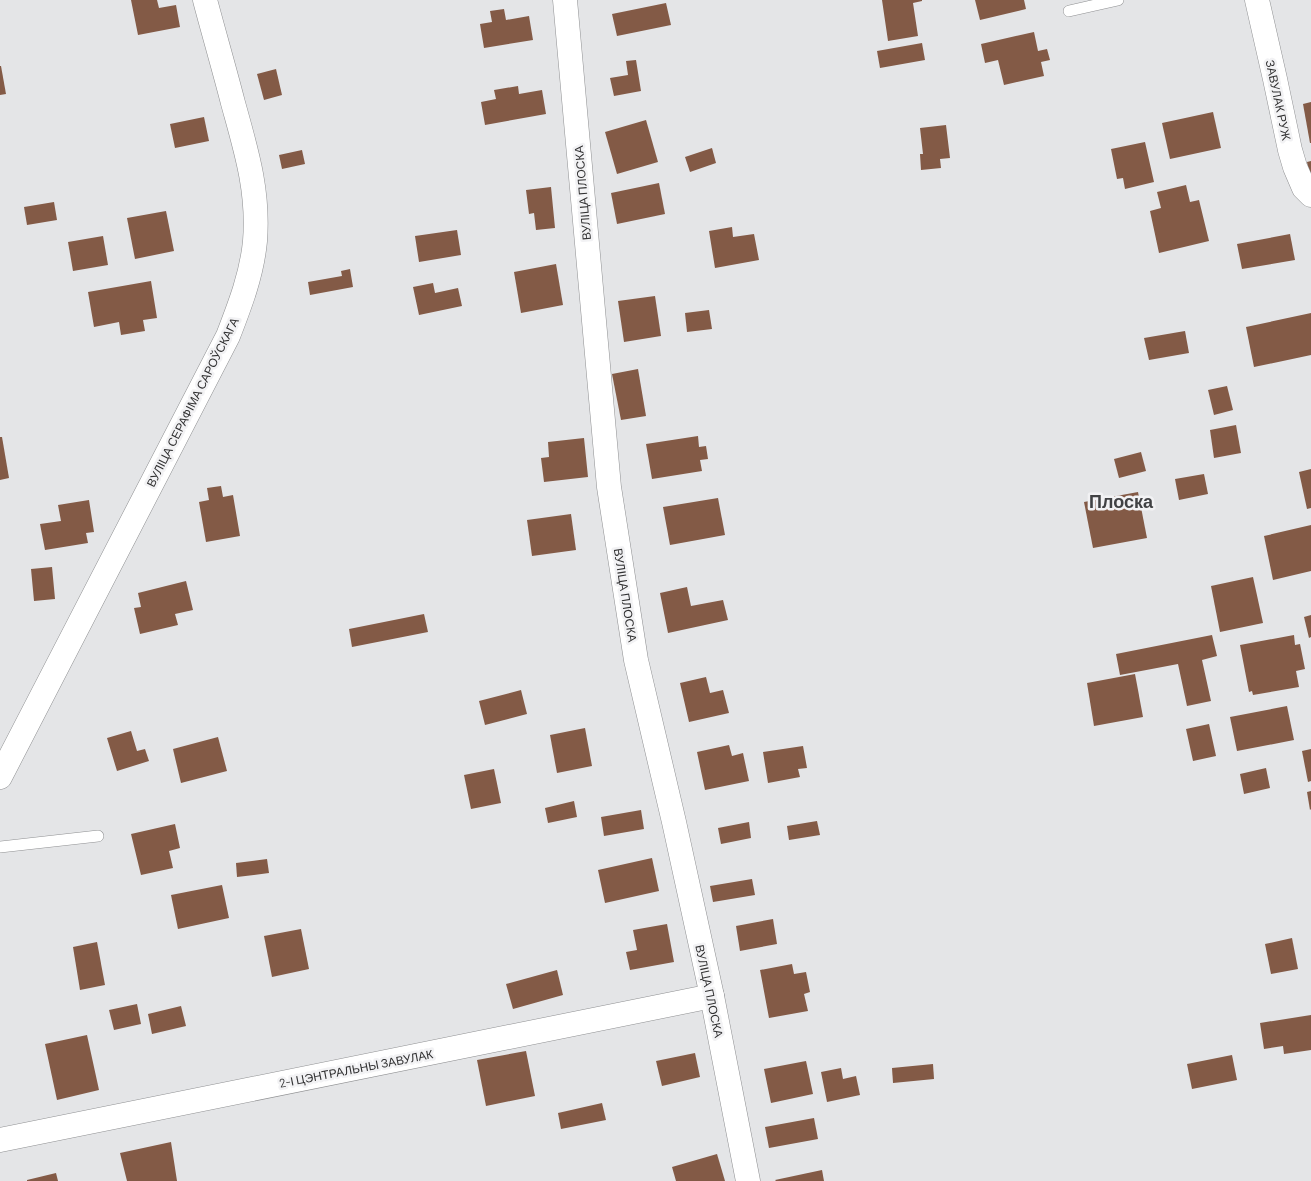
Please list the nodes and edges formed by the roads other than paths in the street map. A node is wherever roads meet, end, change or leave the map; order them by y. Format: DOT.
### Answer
graph roads {
  1 [pos="205,0"];
  2 [pos="565,0"];
  3 [pos="1118,0"];
  4 [pos="1257,0"];
  5 [pos="1069,11"];
  6 [pos="1311,195"];
  7 [pos="0,777"];
  8 [pos="98,836"];
  9 [pos="0,847"];
  10 [pos="712,996"];
  11 [pos="0,1140"];
  12 [pos="748,1181"];
  1 -- 7 [label="street, ВУЛІЦА СЕРАФІМА САРОЎСКАГА"];
  2 -- 10 [label="street, ВУЛІЦА ПЛОСКА"];
  3 -- 5 [label="lane"];
  4 -- 6 [label="street, ЗАВУЛАК РУЖ"];
  8 -- 9 [label="lane"];
  10 -- 11 [label="street, 2-І ЦЭНТРАЛЬНЫ ЗАВУЛАК"];
  10 -- 12 [label="street, ВУЛІЦА ПЛОСКА"];
}
